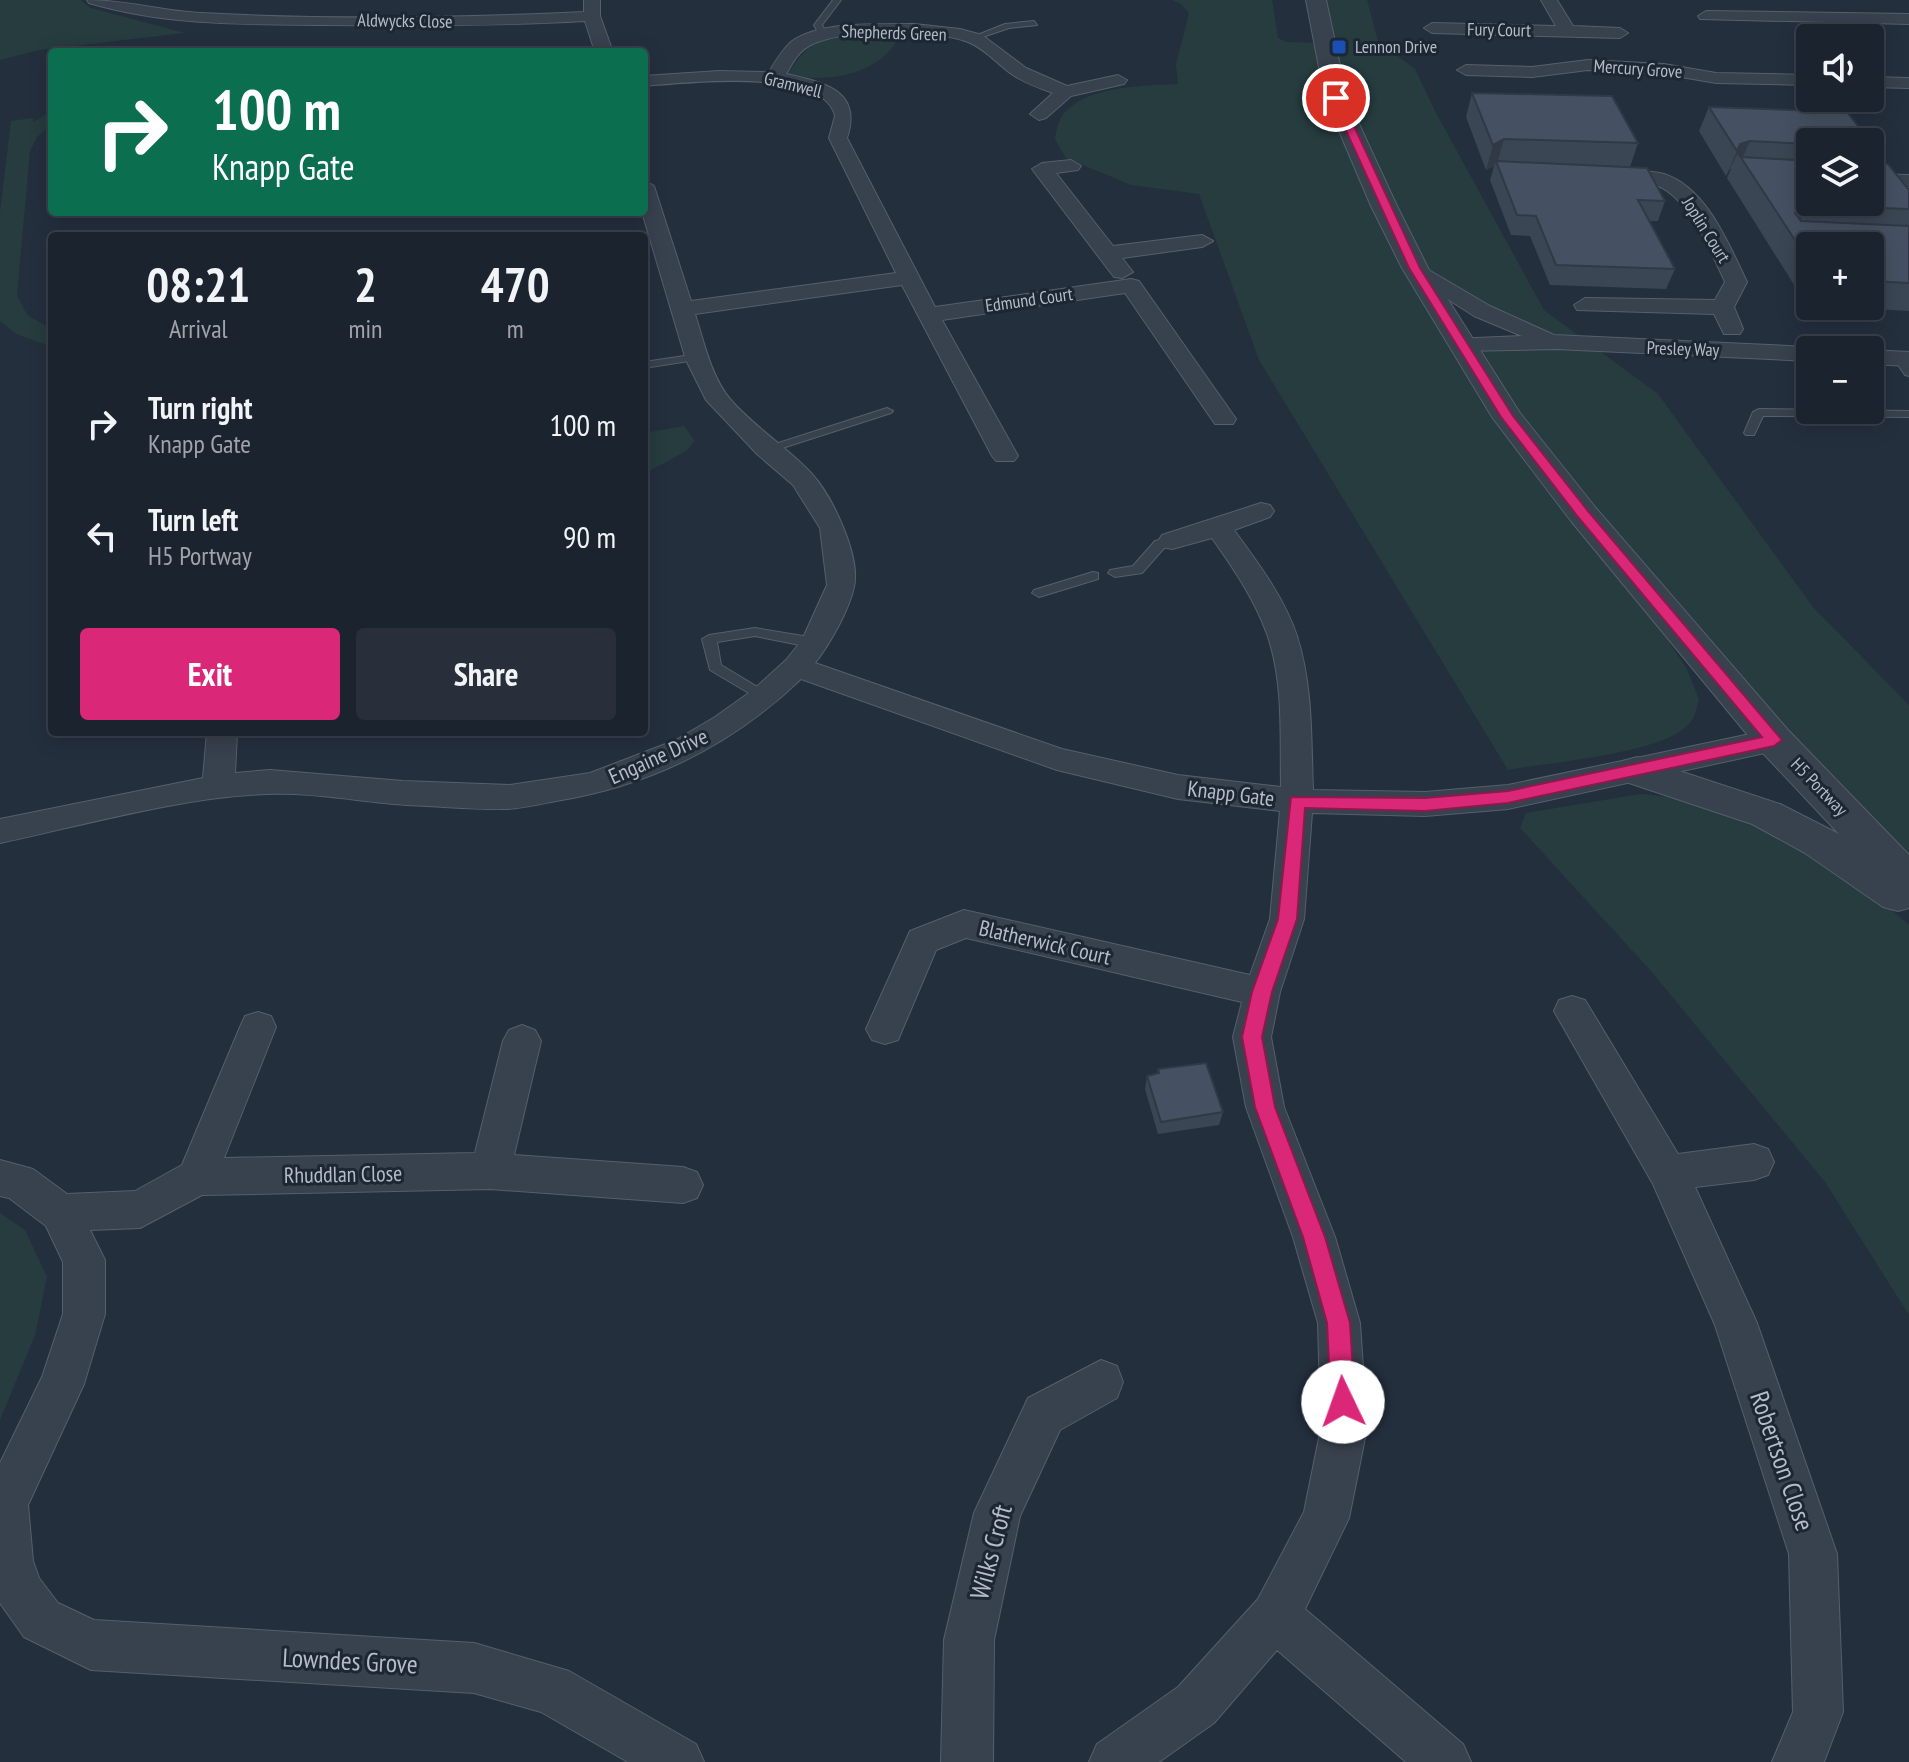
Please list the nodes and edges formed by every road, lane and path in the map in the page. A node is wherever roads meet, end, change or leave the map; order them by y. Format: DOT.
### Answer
graph roads {
  1 [pos="95,0"];
  2 [pos="243,0"];
  3 [pos="837,0"];
  4 [pos="1549,0"];
  5 [pos="1801,0"];
  6 [pos="1316,5"];
  7 [pos="592,8"];
  8 [pos="1706,16"];
  9 [pos="1815,18"];
  10 [pos="218,19"];
  11 [pos="1909,19"];
  12 [pos="1034,23"];
  13 [pos="1820,24"];
  14 [pos="1432,28"];
  15 [pos="1567,31"];
  16 [pos="1620,33"];
  17 [pos="823,34"];
  18 [pos="974,38"];
  19 [pos="603,48"];
  20 [pos="1466,70"];
  21 [pos="775,77"];
  22 [pos="1118,80"];
  23 [pos="1796,80"];
  24 [pos="648,81"];
  25 [pos="1884,82"];
  26 [pos="1909,83"];
  27 [pos="1065,92"];
  28 [pos="1039,114"];
  29 [pos="1071,166"];
  30 [pos="1585,176"];
  31 [pos="1884,180"];
  32 [pos="1909,181"];
  33 [pos="648,199"];
  34 [pos="1202,241"];
  35 [pos="1108,253"];
  36 [pos="1415,268"];
  37 [pos="909,278"];
  38 [pos="1131,286"];
  39 [pos="1585,305"];
  40 [pos="1723,307"];
  41 [pos="682,309"];
  42 [pos="928,315"];
  43 [pos="1556,342"];
  44 [pos="1461,344"];
  45 [pos="1742,351"];
  46 [pos="1796,353"];
  47 [pos="698,357"];
  48 [pos="1884,360"];
  49 [pos="648,364"];
  50 [pos="1906,364"];
  51 [pos="887,411"];
  52 [pos="1909,414"];
  53 [pos="1224,419"];
  54 [pos="1750,433"];
  55 [pos="766,449"];
  56 [pos="1005,456"];
  57 [pos="1261,511"];
  58 [pos="1218,527"];
  59 [pos="1172,541"];
  60 [pos="1115,573"];
  61 [pos="1093,576"];
  62 [pos="1039,593"];
  63 [pos="805,655"];
  64 [pos="764,697"];
  65 [pos="222,736"];
  66 [pos="1774,740"];
  67 [pos="1637,771"];
  68 [pos="218,786"];
  69 [pos="1297,801"];
  70 [pos="0,831"];
  71 [pos="1909,882"];
  72 [pos="1909,903"];
  73 [pos="1262,992"];
  74 [pos="1572,1011"];
  75 [pos="258,1027"];
  76 [pos="885,1029"];
  77 [pos="522,1041"];
  78 [pos="1754,1162"];
  79 [pos="490,1171"];
  80 [pos="1668,1173"];
  81 [pos="197,1177"];
  82 [pos="0,1178"];
  83 [pos="683,1185"];
  84 [pos="60,1213"];
  85 [pos="1101,1382"];
  86 [pos="10,1598"];
  87 [pos="1275,1616"];
  88 [pos="678,1762"];
  89 [pos="967,1762"];
  90 [pos="1115,1762"];
  91 [pos="1445,1762"];
  92 [pos="1798,1762"];
  1 -- 10 [label="street, Aldwycks Close"];
  2 -- 10 [label="street"];
  3 -- 17 [label="lane"];
  4 -- 15 [label="street, Fury Court"];
  5 -- 9 [label="street"];
  6 -- 36 [label="street, H5 Portway"];
  7 -- 10 [label="street, Aldwycks Close"];
  7 -- 19 [label="street"];
  8 -- 9 [label="street"];
  9 -- 11 [label="street"];
  9 -- 13 [label="street"];
  12 -- 18 [label="lane"];
  14 -- 15 [label="street, Fury Court"];
  15 -- 16 [label="street, Fury Court"];
  17 -- 18 [label="street, Shepherds Green"];
  17 -- 21 [label="street, Shepherds Green"];
  18 -- 27 [label="street, Shepherds Green"];
  20 -- 23 [label="street, Mercury Grove"];
  21 -- 24 [label="street, Gramwell"];
  21 -- 37 [label="street, Gramwell"];
  22 -- 27 [label="street"];
  25 -- 26 [label="street"];
  27 -- 28 [label="street"];
  29 -- 35 [label="street"];
  30 -- 40 [label="street, Joplin Court"];
  31 -- 32 [label="street"];
  33 -- 41 [label="street, Engaine Drive"];
  34 -- 35 [label="street"];
  35 -- 38 [label="street"];
  36 -- 43 [label="street, Presley Way"];
  36 -- 44 [label="street, H5 Portway"];
  37 -- 41 [label="street"];
  37 -- 42 [label="street, Gramwell"];
  38 -- 42 [label="street, Edmund Court"];
  38 -- 53 [label="street"];
  39 -- 40 [label="street"];
  40 -- 45 [label="street"];
  41 -- 47 [label="street, Engaine Drive"];
  42 -- 56 [label="street, Gramwell"];
  43 -- 44 [label="street, Presley Way"];
  43 -- 45 [label="street, Presley Way"];
  44 -- 66 [label="street, H5 Portway"];
  45 -- 46 [label="street, Presley Way"];
  47 -- 49 [label="lane"];
  47 -- 55 [label="street, Engaine Drive"];
  48 -- 50 [label="street"];
  51 -- 55 [label="lane"];
  52 -- 54 [label="lane"];
  55 -- 63 [label="street, Engaine Drive"];
  57 -- 58 [label="street"];
  58 -- 59 [label="street"];
  58 -- 69 [label="street"];
  59 -- 60 [label="lane"];
  61 -- 62 [label="lane"];
  63 -- 64 [label="street, Engaine Drive"];
  63 -- 64 [label="lane"];
  63 -- 69 [label="street, Knapp Gate"];
  64 -- 68 [label="street, Engaine Drive"];
  65 -- 68 [label="street"];
  66 -- 67 [label="street, Knapp Gate"];
  66 -- 71 [label="street, H5 Portway"];
  67 -- 69 [label="street, Knapp Gate"];
  67 -- 72 [label="street"];
  68 -- 70 [label="street, Engaine Drive"];
  69 -- 73 [label="street"];
  73 -- 76 [label="street, Blatherwick Court"];
  73 -- 87 [label="street"];
  74 -- 80 [label="street, Robertson Close"];
  75 -- 81 [label="street"];
  77 -- 79 [label="street"];
  78 -- 80 [label="street"];
  79 -- 81 [label="street, Rhuddlan Close"];
  79 -- 83 [label="street, Rhuddlan Close"];
  80 -- 92 [label="street, Robertson Close"];
  81 -- 84 [label="street, Rhuddlan Close"];
  82 -- 84 [label="street, Lowndes Grove"];
  84 -- 86 [label="street, Lowndes Grove"];
  85 -- 89 [label="street, Wilks Croft"];
  86 -- 88 [label="street, Lowndes Grove"];
  87 -- 90 [label="street"];
  87 -- 91 [label="street"];
}
